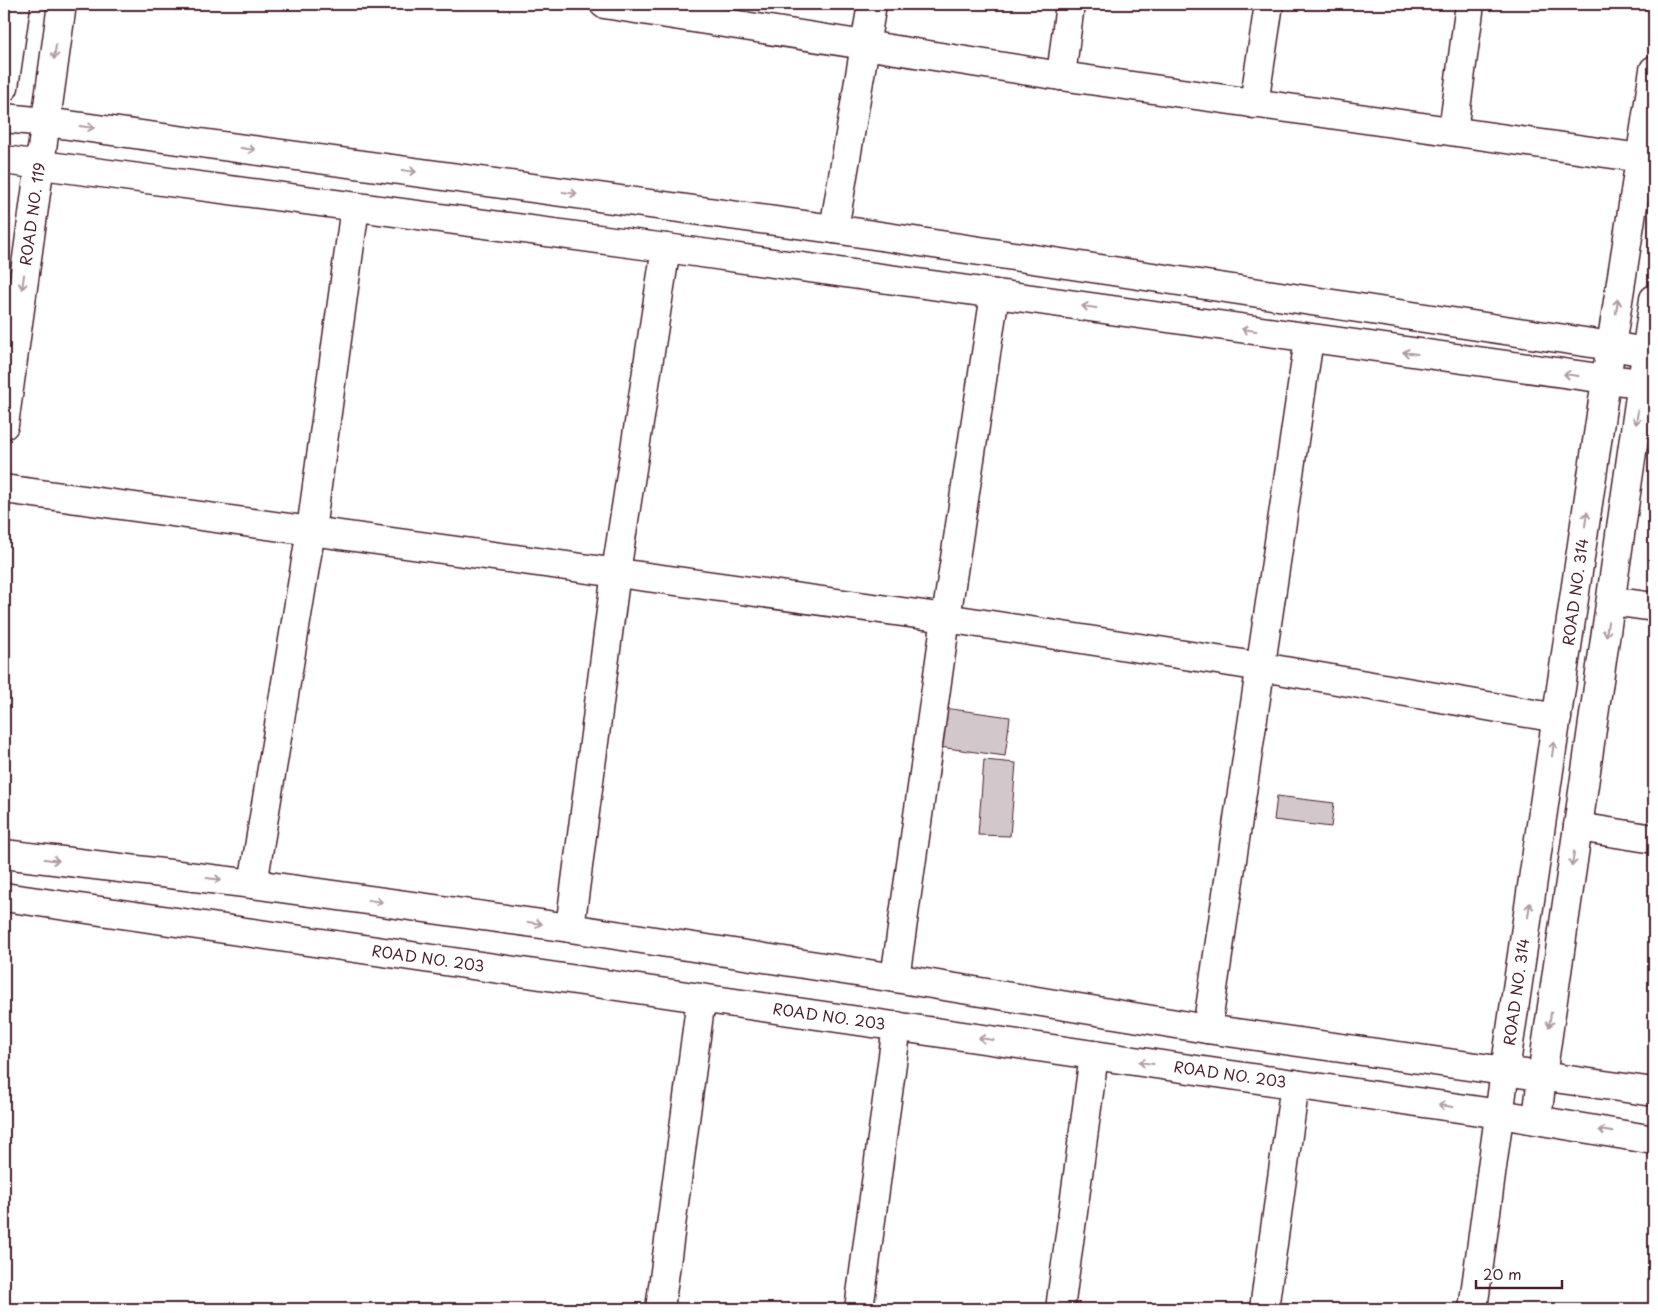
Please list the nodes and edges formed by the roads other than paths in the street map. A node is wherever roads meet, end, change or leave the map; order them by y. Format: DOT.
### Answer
graph roads {
  1 [pos="16,4"];
  2 [pos="62,4"];
  3 [pos="604,4"];
  4 [pos="872,4"];
  5 [pos="1070,4"];
  6 [pos="1269,4"];
  7 [pos="1470,4"];
  8 [pos="667,8"];
  9 [pos="866,44"];
  10 [pos="1654,70"];
  11 [pos="1061,76"];
  12 [pos="4,87"];
  13 [pos="1254,104"];
  14 [pos="4,118"];
  15 [pos="46,122"];
  16 [pos="1454,130"];
  17 [pos="1641,158"];
  18 [pos="4,160"];
  19 [pos="39,165"];
  20 [pos="355,207"];
  21 [pos="834,229"];
  22 [pos="666,248"];
  23 [pos="995,294"];
  24 [pos="1654,299"];
  25 [pos="1309,339"];
  26 [pos="1611,346"];
  27 [pos="1650,355"];
  28 [pos="1606,379"];
  29 [pos="1648,382"];
  30 [pos="4,425"];
  31 [pos="4,489"];
  32 [pos="311,530"];
  33 [pos="616,572"];
  34 [pos="1611,601"];
  35 [pos="1654,607"];
  36 [pos="946,618"];
  37 [pos="1262,667"];
  38 [pos="1557,718"];
  39 [pos="1578,827"];
  40 [pos="1654,839"];
  41 [pos="4,854"];
  42 [pos="253,884"];
  43 [pos="4,897"];
  44 [pos="570,928"];
  45 [pos="895,978"];
  46 [pos="702,998"];
  47 [pos="897,1026"];
  48 [pos="1207,1029"];
  49 [pos="1094,1056"];
  50 [pos="1505,1071"];
  51 [pos="1542,1076"];
  52 [pos="1295,1084"];
  53 [pos="1654,1092"];
  54 [pos="1500,1114"];
  55 [pos="1538,1120"];
  56 [pos="1654,1140"];
  57 [pos="660,1309"];
  58 [pos="858,1309"];
  59 [pos="1060,1309"];
  60 [pos="1264,1309"];
  61 [pos="1473,1309"];
  1 -- 12 [label="street"];
  2 -- 15 [label="street, ROAD NO. 119, one-way"];
  3 -- 8 [label="street"];
  4 -- 9 [label="street"];
  5 -- 11 [label="street"];
  6 -- 13 [label="street"];
  7 -- 16 [label="street"];
  8 -- 9 [label="street"];
  9 -- 11 [label="street"];
  9 -- 21 [label="street"];
  10 -- 17 [label="street, ROAD NO. 314"];
  11 -- 13 [label="street"];
  13 -- 16 [label="street"];
  14 -- 15 [label="street"];
  15 -- 19 [label="street, ROAD NO. 119"];
  15 -- 21 [label="street, one-way"];
  16 -- 17 [label="street"];
  26 -- 17 [label="street, ROAD NO. 314, one-way"];
  18 -- 19 [label="street"];
  19 -- 20 [label="street"];
  19 -- 30 [label="street, ROAD NO. 119, one-way"];
  20 -- 22 [label="street"];
  20 -- 32 [label="street"];
  21 -- 26 [label="street"];
  22 -- 23 [label="street"];
  22 -- 33 [label="street"];
  25 -- 23 [label="street, one-way"];
  23 -- 36 [label="street"];
  24 -- 27 [label="street"];
  28 -- 25 [label="street, one-way"];
  25 -- 37 [label="street"];
  26 -- 27 [label="street"];
  26 -- 28 [label="street, ROAD NO. 314"];
  27 -- 29 [label="street"];
  28 -- 29 [label="street"];
  38 -- 28 [label="street, ROAD NO. 314, one-way"];
  29 -- 34 [label="street, one-way"];
  31 -- 32 [label="street"];
  32 -- 33 [label="street"];
  32 -- 42 [label="street"];
  33 -- 36 [label="street"];
  33 -- 44 [label="street"];
  34 -- 35 [label="street"];
  34 -- 39 [label="street, one-way"];
  36 -- 37 [label="street"];
  36 -- 45 [label="street"];
  37 -- 38 [label="street"];
  37 -- 48 [label="street"];
  50 -- 38 [label="street, ROAD NO. 314, one-way"];
  39 -- 40 [label="street"];
  39 -- 51 [label="street, one-way"];
  41 -- 42 [label="street, one-way"];
  42 -- 44 [label="street, one-way"];
  43 -- 46 [label="street, ROAD NO. 203"];
  44 -- 45 [label="street"];
  45 -- 48 [label="street"];
  46 -- 47 [label="street, ROAD NO. 203"];
  46 -- 57 [label="street"];
  49 -- 47 [label="street, ROAD NO. 203, one-way"];
  47 -- 58 [label="street"];
  48 -- 50 [label="street"];
  52 -- 49 [label="street, ROAD NO. 203, one-way"];
  49 -- 59 [label="street"];
  50 -- 51 [label="street"];
  50 -- 54 [label="street, ROAD NO. 314"];
  51 -- 53 [label="street"];
  51 -- 55 [label="street"];
  54 -- 52 [label="street, ROAD NO. 203, one-way"];
  52 -- 60 [label="street"];
  54 -- 55 [label="street, ROAD NO. 203"];
  54 -- 61 [label="street, ROAD NO. 314"];
  56 -- 55 [label="street, ROAD NO. 203, one-way"];
}
